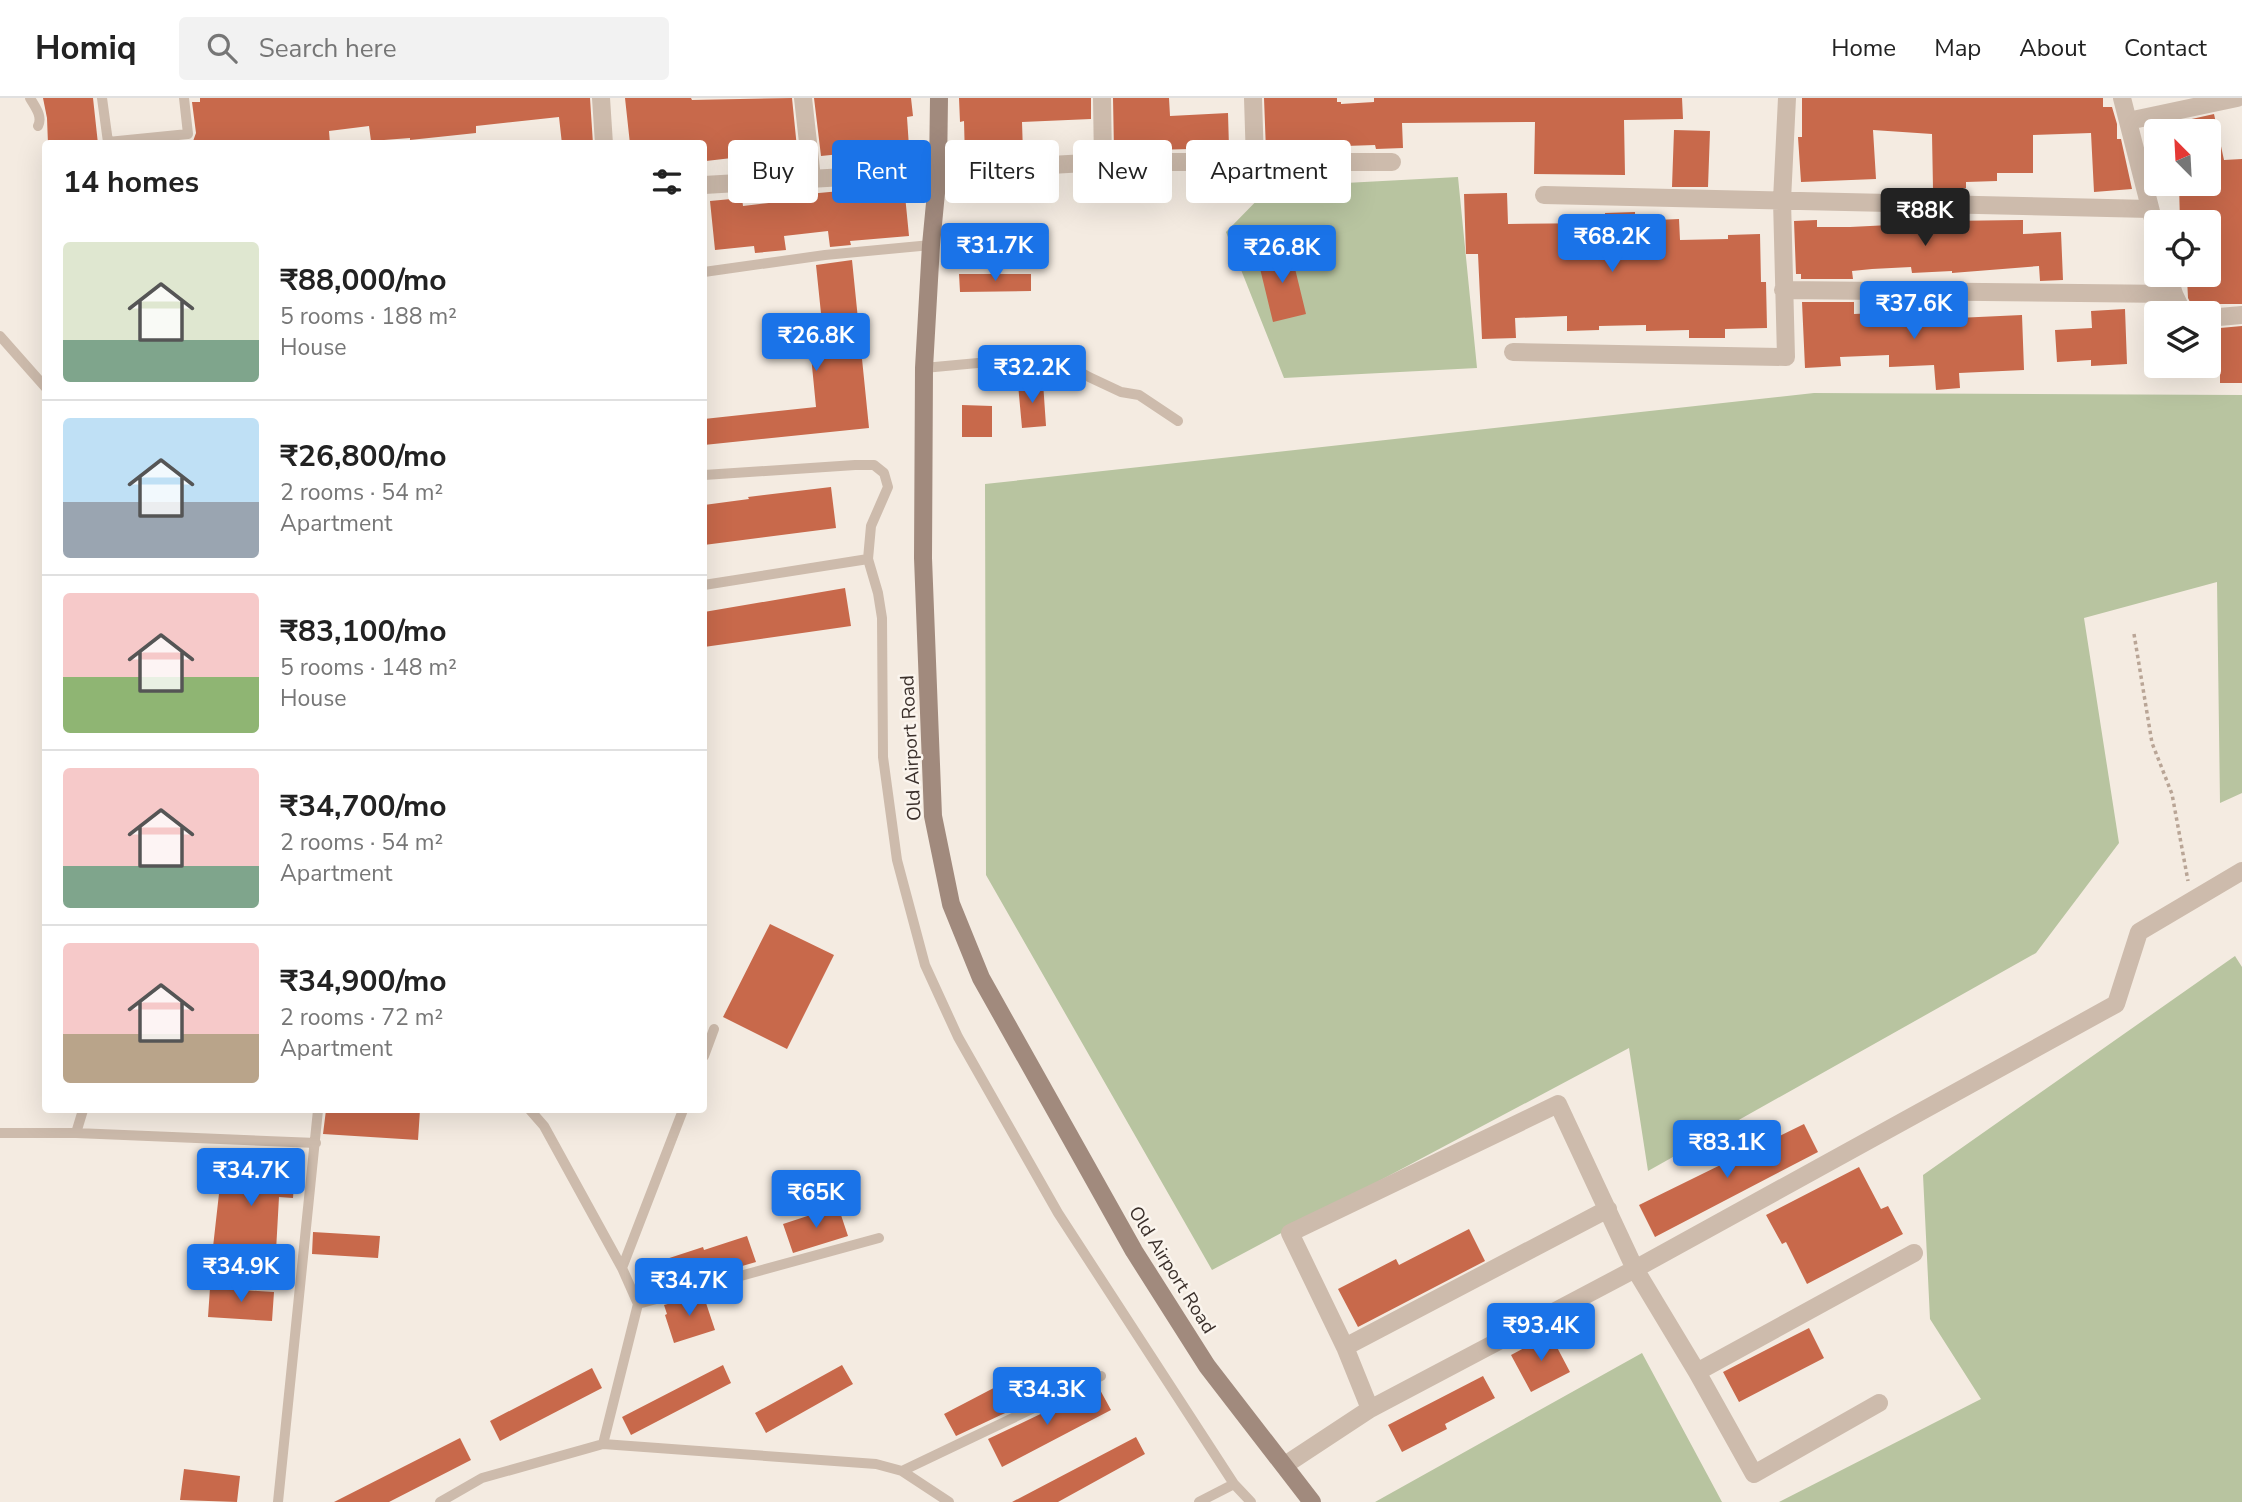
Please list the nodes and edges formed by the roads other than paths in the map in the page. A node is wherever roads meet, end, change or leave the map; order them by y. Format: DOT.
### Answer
graph roads {
  1 [pos="30,98"];
  2 [pos="102,98"];
  3 [pos="184,98"];
  4 [pos="601,98"];
  5 [pos="803,98"];
  6 [pos="939,98"];
  7 [pos="1102,98"];
  8 [pos="1253,98"];
  9 [pos="1787,98"];
  10 [pos="2122,98"];
  11 [pos="2237,98"];
  12 [pos="2128,121"];
  13 [pos="38,126"];
  14 [pos="108,140"];
  15 [pos="128,140"];
  16 [pos="604,140"];
  17 [pos="808,140"];
  18 [pos="1103,140"];
  19 [pos="1254,140"];
  20 [pos="1351,162"];
  21 [pos="1392,162"];
  22 [pos="1073,164"];
  23 [pos="938,172"];
  24 [pos="818,178"];
  25 [pos="728,183"];
  26 [pos="707,185"];
  27 [pos="1544,195"];
  28 [pos="1782,200"];
  29 [pos="2150,209"];
  30 [pos="931,245"];
  31 [pos="707,272"];
  32 [pos="2172,287"];
  33 [pos="1783,290"];
  34 [pos="2174,294"];
  35 [pos="2177,301"];
  36 [pos="2242,316"];
  37 [pos="2221,317"];
  38 [pos="0,336"];
  39 [pos="1513,352"];
  40 [pos="924,368"];
  41 [pos="42,383"];
  42 [pos="1178,421"];
  43 [pos="707,475"];
  44 [pos="868,559"];
  45 [pos="707,585"];
  46 [pos="2242,872"];
  47 [pos="714,1029"];
  48 [pos="707,1048"];
  49 [pos="82,1113"];
  50 [pos="318,1113"];
  51 [pos="533,1113"];
  52 [pos="682,1113"];
  53 [pos="0,1133"];
  54 [pos="76,1133"];
  55 [pos="316,1143"];
  56 [pos="1608,1209"];
  57 [pos="879,1238"];
  58 [pos="1914,1254"];
  59 [pos="622,1268"];
  60 [pos="1635,1269"];
  61 [pos="638,1304"];
  62 [pos="1345,1347"];
  63 [pos="1698,1372"];
  64 [pos="1101,1376"];
  65 [pos="1879,1403"];
  66 [pos="1370,1409"];
  67 [pos="603,1444"];
  68 [pos="1285,1465"];
  69 [pos="902,1471"];
  70 [pos="1234,1484"];
  71 [pos="278,1502"];
  72 [pos="440,1502"];
  73 [pos="949,1502"];
  74 [pos="1199,1502"];
  75 [pos="1251,1502"];
  76 [pos="1312,1502"];
  1 -- 13 [label="lane"];
  2 -- 14 [label="lane"];
  3 -- 15 [label="lane"];
  4 -- 16 [label="street"];
  5 -- 17 [label="street"];
  6 -- 23 [label="main road, Old Airport Road"];
  7 -- 18 [label="street"];
  8 -- 19 [label="street"];
  9 -- 28 [label="street"];
  10 -- 12 [label="street"];
  11 -- 12 [label="street"];
  12 -- 29 [label="street"];
  20 -- 21 [label="street"];
  22 -- 23 [label="street"];
  23 -- 24 [label="street"];
  23 -- 30 [label="main road, Old Airport Road"];
  25 -- 26 [label="street"];
  27 -- 28 [label="street"];
  28 -- 29 [label="street"];
  28 -- 33 [label="street"];
  30 -- 31 [label="lane"];
  30 -- 40 [label="main road, Old Airport Road"];
  32 -- 34 [label="street"];
  33 -- 34 [label="street"];
  33 -- 39 [label="street"];
  34 -- 35 [label="street"];
  36 -- 37 [label="street"];
  38 -- 41 [label="lane"];
  40 -- 42 [label="lane"];
  40 -- 68 [label="main road, Old Airport Road"];
  43 -- 44 [label="lane"];
  44 -- 45 [label="lane"];
  44 -- 70 [label="lane"];
  46 -- 60 [label="street"];
  47 -- 48 [label="lane"];
  49 -- 54 [label="lane"];
  50 -- 55 [label="lane"];
  51 -- 59 [label="lane"];
  52 -- 59 [label="lane"];
  53 -- 54 [label="lane"];
  54 -- 55 [label="lane"];
  55 -- 71 [label="lane"];
  56 -- 60 [label="street"];
  56 -- 62 [label="street"];
  56 -- 62 [label="street"];
  57 -- 61 [label="lane"];
  58 -- 63 [label="street"];
  59 -- 61 [label="lane"];
  60 -- 63 [label="street"];
  60 -- 66 [label="street"];
  61 -- 67 [label="lane"];
  62 -- 66 [label="street"];
  63 -- 65 [label="street"];
  64 -- 69 [label="lane"];
  66 -- 68 [label="street"];
  67 -- 69 [label="lane"];
  67 -- 72 [label="lane"];
  68 -- 76 [label="main road, Old Airport Road"];
  69 -- 73 [label="lane"];
  70 -- 74 [label="lane"];
  70 -- 75 [label="lane"];
}
